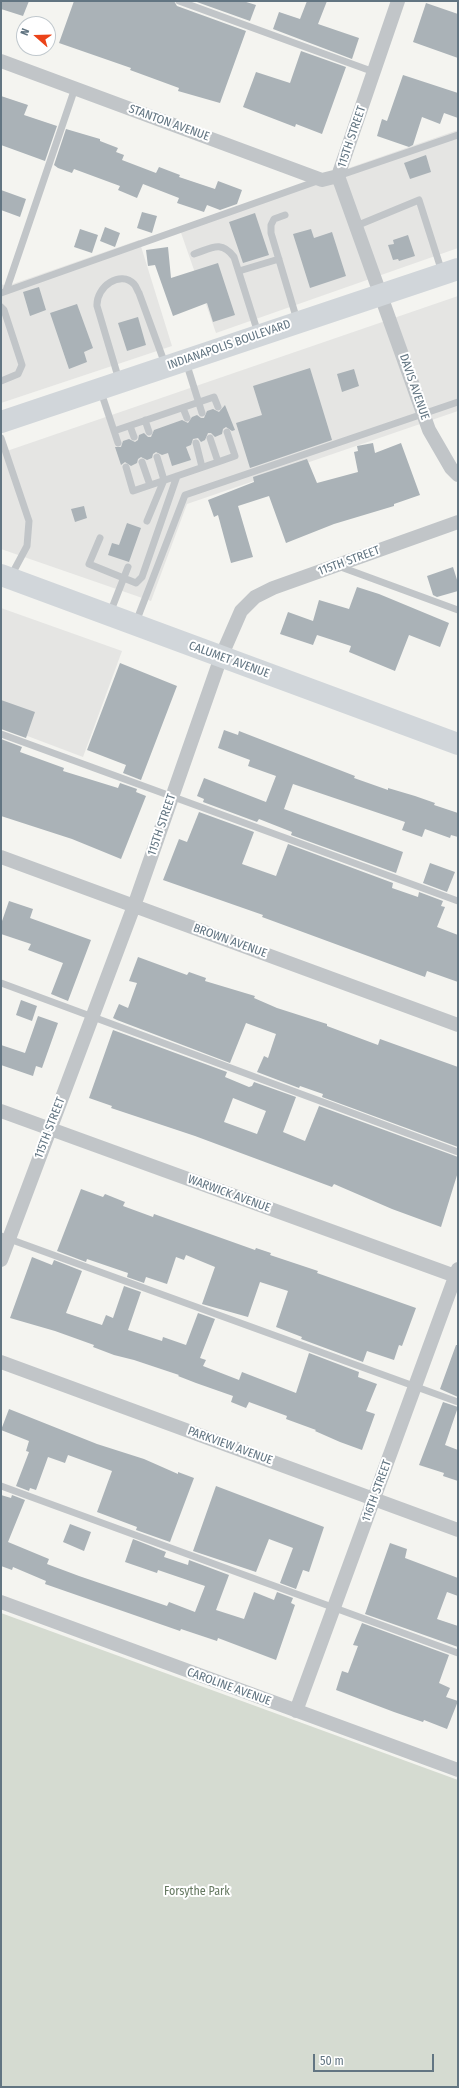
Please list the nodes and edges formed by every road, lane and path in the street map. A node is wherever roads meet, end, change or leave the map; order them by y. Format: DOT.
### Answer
graph roads {
  1 [pos="179,1"];
  2 [pos="398,1"];
  3 [pos="1,61"];
  4 [pos="374,72"];
  5 [pos="75,88"];
  6 [pos="458,135"];
  7 [pos="338,176"];
  8 [pos="322,180"];
  9 [pos="285,215"];
  10 [pos="356,226"];
  11 [pos="194,254"];
  12 [pos="279,259"];
  13 [pos="239,270"];
  14 [pos="450,272"];
  15 [pos="3,292"];
  16 [pos="382,294"];
  17 [pos="1,307"];
  18 [pos="297,322"];
  19 [pos="259,336"];
  20 [pos="176,363"];
  21 [pos="1,381"];
  22 [pos="110,386"];
  23 [pos="198,402"];
  24 [pos="458,402"];
  25 [pos="218,407"];
  26 [pos="183,408"];
  27 [pos="202,413"];
  28 [pos="424,414"];
  29 [pos="187,418"];
  30 [pos="145,420"];
  31 [pos="1,422"];
  32 [pos="130,426"];
  33 [pos="114,431"];
  34 [pos="149,432"];
  35 [pos="226,432"];
  36 [pos="134,437"];
  37 [pos="1,438"];
  38 [pos="210,438"];
  39 [pos="118,443"];
  40 [pos="196,443"];
  41 [pos="157,457"];
  42 [pos="142,462"];
  43 [pos="218,462"];
  44 [pos="126,467"];
  45 [pos="202,467"];
  46 [pos="458,475"];
  47 [pos="177,476"];
  48 [pos="164,480"];
  49 [pos="150,485"];
  50 [pos="147,521"];
  51 [pos="458,522"];
  52 [pos="100,538"];
  53 [pos="336,565"];
  54 [pos="128,567"];
  55 [pos="6,577"];
  56 [pos="124,579"];
  57 [pos="458,610"];
  58 [pos="109,615"];
  59 [pos="134,624"];
  60 [pos="221,657"];
  61 [pos="1,734"];
  62 [pos="458,744"];
  63 [pos="172,796"];
  64 [pos="1,857"];
  65 [pos="458,900"];
  66 [pos="134,906"];
  67 [pos="1,983"];
  68 [pos="92,1016"];
  69 [pos="458,1025"];
  70 [pos="1,1110"];
  71 [pos="50,1129"];
  72 [pos="458,1152"];
  73 [pos="5,1237"];
  74 [pos="1,1260"];
  75 [pos="457,1274"];
  76 [pos="1,1362"];
  77 [pos="415,1386"];
  78 [pos="458,1402"];
  79 [pos="1,1486"];
  80 [pos="374,1499"];
  81 [pos="458,1530"];
  82 [pos="1,1602"];
  83 [pos="334,1608"];
  84 [pos="458,1653"];
  85 [pos="296,1711"];
  86 [pos="458,1770"];
  1 -- 4 [label="lane"];
  2 -- 4 [label="street, 115TH STREET"];
  3 -- 5 [label="street, STANTON AVENUE"];
  4 -- 7 [label="street, 115TH STREET"];
  5 -- 8 [label="street, STANTON AVENUE"];
  5 -- 15 [label="lane"];
  6 -- 7 [label="lane"];
  7 -- 8 [label="street"];
  7 -- 10 [label="street, 115TH STREET"];
  8 -- 15 [label="lane"];
  9 -- 12 [label="lane"];
  10 -- 14 [label="lane"];
  10 -- 16 [label="street, 115TH STREET"];
  11 -- 13 [label="lane"];
  12 -- 13 [label="lane"];
  12 -- 18 [label="lane"];
  13 -- 19 [label="lane"];
  14 -- 16 [label="main road, INDIANAPOLIS BOULEVARD"];
  16 -- 18 [label="main road, INDIANAPOLIS BOULEVARD"];
  16 -- 28 [label="street, DAVIS AVENUE"];
  17 -- 21 [label="lane"];
  18 -- 19 [label="main road, INDIANAPOLIS BOULEVARD"];
  19 -- 20 [label="main road, INDIANAPOLIS BOULEVARD"];
  20 -- 22 [label="main road, INDIANAPOLIS BOULEVARD"];
  20 -- 22 [label="lane"];
  20 -- 23 [label="lane"];
  22 -- 31 [label="main road, INDIANAPOLIS BOULEVARD"];
  22 -- 33 [label="lane"];
  23 -- 25 [label="lane"];
  23 -- 26 [label="lane"];
  23 -- 27 [label="lane"];
  24 -- 28 [label="lane"];
  26 -- 29 [label="lane"];
  26 -- 30 [label="lane"];
  28 -- 46 [label="street, DAVIS AVENUE"];
  28 -- 59 [label="lane"];
  30 -- 32 [label="lane"];
  30 -- 34 [label="lane"];
  32 -- 33 [label="lane"];
  32 -- 36 [label="lane"];
  33 -- 39 [label="lane"];
  35 -- 43 [label="lane"];
  37 -- 55 [label="lane"];
  38 -- 43 [label="lane"];
  40 -- 45 [label="lane"];
  41 -- 48 [label="lane"];
  42 -- 49 [label="lane"];
  43 -- 45 [label="lane"];
  44 -- 49 [label="lane"];
  45 -- 47 [label="lane"];
  47 -- 48 [label="lane"];
  47 -- 56 [label="lane"];
  48 -- 49 [label="lane"];
  48 -- 50 [label="lane"];
  51 -- 53 [label="street, 115TH STREET"];
  52 -- 56 [label="lane"];
  53 -- 57 [label="lane"];
  53 -- 60 [label="street, 115TH STREET"];
  54 -- 56 [label="lane"];
  55 -- 58 [label="main road, CALUMET AVENUE"];
  56 -- 58 [label="lane"];
  58 -- 59 [label="main road, CALUMET AVENUE"];
  59 -- 60 [label="main road, CALUMET AVENUE"];
  60 -- 62 [label="main road, CALUMET AVENUE"];
  60 -- 63 [label="street, 115TH STREET"];
  61 -- 63 [label="lane"];
  63 -- 65 [label="lane"];
  63 -- 66 [label="street, 115TH STREET"];
  64 -- 66 [label="street, BROWN AVENUE"];
  66 -- 68 [label="street, 115TH STREET"];
  66 -- 69 [label="street, BROWN AVENUE"];
  67 -- 68 [label="lane"];
  68 -- 71 [label="street, 115TH STREET"];
  68 -- 72 [label="lane"];
  70 -- 71 [label="street, WARWICK AVENUE"];
  71 -- 73 [label="street, 115TH STREET"];
  71 -- 75 [label="street, WARWICK AVENUE"];
  73 -- 74 [label="street, 115TH STREET"];
  73 -- 77 [label="lane"];
  75 -- 77 [label="street, 116TH STREET"];
  76 -- 80 [label="street, PARKVIEW AVENUE"];
  77 -- 78 [label="lane"];
  77 -- 80 [label="street, 116TH STREET"];
  79 -- 83 [label="lane"];
  80 -- 81 [label="street, PARKVIEW AVENUE"];
  80 -- 83 [label="street, 116TH STREET"];
  82 -- 85 [label="street, CAROLINE AVENUE"];
  83 -- 84 [label="lane"];
  83 -- 85 [label="street, 116TH STREET"];
  85 -- 86 [label="street, CAROLINE AVENUE"];
}
